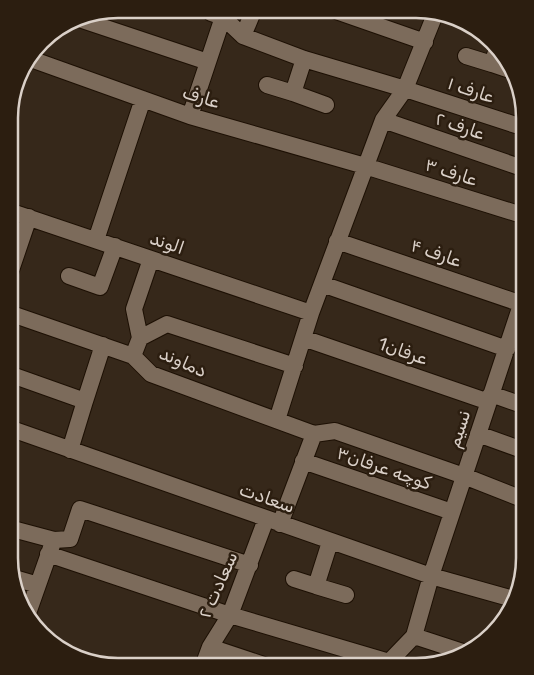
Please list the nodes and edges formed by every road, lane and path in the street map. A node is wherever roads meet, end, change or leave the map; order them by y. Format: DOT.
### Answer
graph roads {
  1 [pos="216,18"];
  2 [pos="221,18"];
  3 [pos="250,18"];
  4 [pos="356,18"];
  5 [pos="434,19"];
  6 [pos="88,22"];
  7 [pos="243,36"];
  8 [pos="425,42"];
  9 [pos="466,56"];
  10 [pos="495,56"];
  11 [pos="304,59"];
  12 [pos="35,61"];
  13 [pos="208,62"];
  14 [pos="267,84"];
  15 [pos="405,89"];
  16 [pos="293,93"];
  17 [pos="143,99"];
  18 [pos="326,105"];
  19 [pos="190,116"];
  20 [pos="383,120"];
  21 [pos="516,125"];
  22 [pos="365,166"];
  23 [pos="516,166"];
  24 [pos="516,213"];
  25 [pos="18,214"];
  26 [pos="29,217"];
  27 [pos="96,240"];
  28 [pos="337,240"];
  29 [pos="115,246"];
  30 [pos="18,249"];
  31 [pos="151,259"];
  32 [pos="69,276"];
  33 [pos="322,284"];
  34 [pos="516,297"];
  35 [pos="311,313"];
  36 [pos="18,316"];
  37 [pos="516,321"];
  38 [pos="140,338"];
  39 [pos="304,338"];
  40 [pos="103,346"];
  41 [pos="507,349"];
  42 [pos="133,356"];
  43 [pos="295,366"];
  44 [pos="18,377"];
  45 [pos="490,398"];
  46 [pos="85,401"];
  47 [pos="516,404"];
  48 [pos="277,420"];
  49 [pos="18,431"];
  50 [pos="314,434"];
  51 [pos="478,434"];
  52 [pos="516,447"];
  53 [pos="70,450"];
  54 [pos="304,461"];
  55 [pos="464,476"];
  56 [pos="516,496"];
  57 [pos="452,512"];
  58 [pos="273,521"];
  59 [pos="18,532"];
  60 [pos="330,542"];
  61 [pos="51,548"];
  62 [pos="250,565"];
  63 [pos="430,576"];
  64 [pos="294,579"];
  65 [pos="20,580"];
  66 [pos="38,586"];
  67 [pos="316,586"];
  68 [pos="346,595"];
  69 [pos="508,597"];
  70 [pos="30,607"];
  71 [pos="230,616"];
  72 [pos="414,636"];
  73 [pos="210,647"];
  74 [pos="456,650"];
  75 [pos="206,657"];
  76 [pos="240,657"];
  77 [pos="365,657"];
  78 [pos="394,657"];
  1 -- 13 [label="street"];
  2 -- 7 [label="street"];
  3 -- 7 [label="street"];
  4 -- 8 [label="street"];
  5 -- 8 [label="street"];
  6 -- 13 [label="street"];
  7 -- 11 [label="street, عارف ۱"];
  8 -- 15 [label="street"];
  9 -- 10 [label="street"];
  11 -- 15 [label="street, عارف ۱"];
  11 -- 16 [label="street"];
  12 -- 17 [label="street, عارف"];
  13 -- 19 [label="street"];
  14 -- 16 [label="street"];
  15 -- 20 [label="street"];
  15 -- 21 [label="street, عارف ۱"];
  16 -- 18 [label="street"];
  17 -- 19 [label="street, عارف"];
  17 -- 27 [label="street"];
  19 -- 22 [label="street, عارف"];
  20 -- 22 [label="street"];
  20 -- 23 [label="street, عارف ۲"];
  22 -- 24 [label="street, عارف ۳"];
  22 -- 28 [label="street"];
  25 -- 26 [label="street, الوند"];
  26 -- 27 [label="street, الوند"];
  26 -- 30 [label="street"];
  27 -- 29 [label="street, الوند"];
  28 -- 33 [label="street"];
  28 -- 34 [label="street, عارف ۴"];
  29 -- 31 [label="street, الوند"];
  29 -- 32 [label="street"];
  31 -- 35 [label="street, الوند"];
  31 -- 38 [label="street"];
  33 -- 35 [label="street"];
  33 -- 41 [label="street"];
  35 -- 39 [label="street"];
  36 -- 40 [label="street, دماوند"];
  37 -- 41 [label="street, نسیم"];
  38 -- 42 [label="street"];
  38 -- 43 [label="street"];
  39 -- 43 [label="street"];
  39 -- 45 [label="street, عرفان1"];
  40 -- 42 [label="street, دماوند"];
  40 -- 46 [label="street"];
  41 -- 45 [label="street, نسیم"];
  42 -- 48 [label="street, دماوند"];
  43 -- 48 [label="street"];
  44 -- 46 [label="street"];
  45 -- 47 [label="street, عرفان1"];
  45 -- 51 [label="street, نسیم"];
  46 -- 53 [label="street"];
  48 -- 50 [label="street, دماوند"];
  49 -- 53 [label="street, سعادت"];
  50 -- 54 [label="street, سعادت ۲"];
  50 -- 55 [label="street"];
  51 -- 52 [label="street"];
  51 -- 55 [label="street, نسیم"];
  53 -- 58 [label="street, سعادت"];
  54 -- 57 [label="street, کوچه عرفان۳"];
  54 -- 58 [label="street, سعادت ۲"];
  55 -- 56 [label="street"];
  55 -- 57 [label="street, نسیم"];
  57 -- 63 [label="street, نسیم"];
  58 -- 60 [label="street, سعادت"];
  58 -- 62 [label="street, سعادت ۲"];
  59 -- 61 [label="street"];
  60 -- 63 [label="street, سعادت"];
  60 -- 67 [label="street"];
  61 -- 62 [label="street"];
  61 -- 66 [label="street"];
  61 -- 71 [label="street"];
  62 -- 71 [label="street, سعادت ۲"];
  63 -- 69 [label="street, سعادت"];
  63 -- 72 [label="street, نسیم"];
  64 -- 67 [label="street"];
  65 -- 66 [label="street"];
  66 -- 70 [label="street"];
  67 -- 68 [label="street"];
  71 -- 73 [label="street, سعادت ۲"];
  71 -- 77 [label="street"];
  72 -- 74 [label="street"];
  72 -- 78 [label="street"];
  73 -- 75 [label="street, سعادت ۲"];
  73 -- 76 [label="street"];
}
